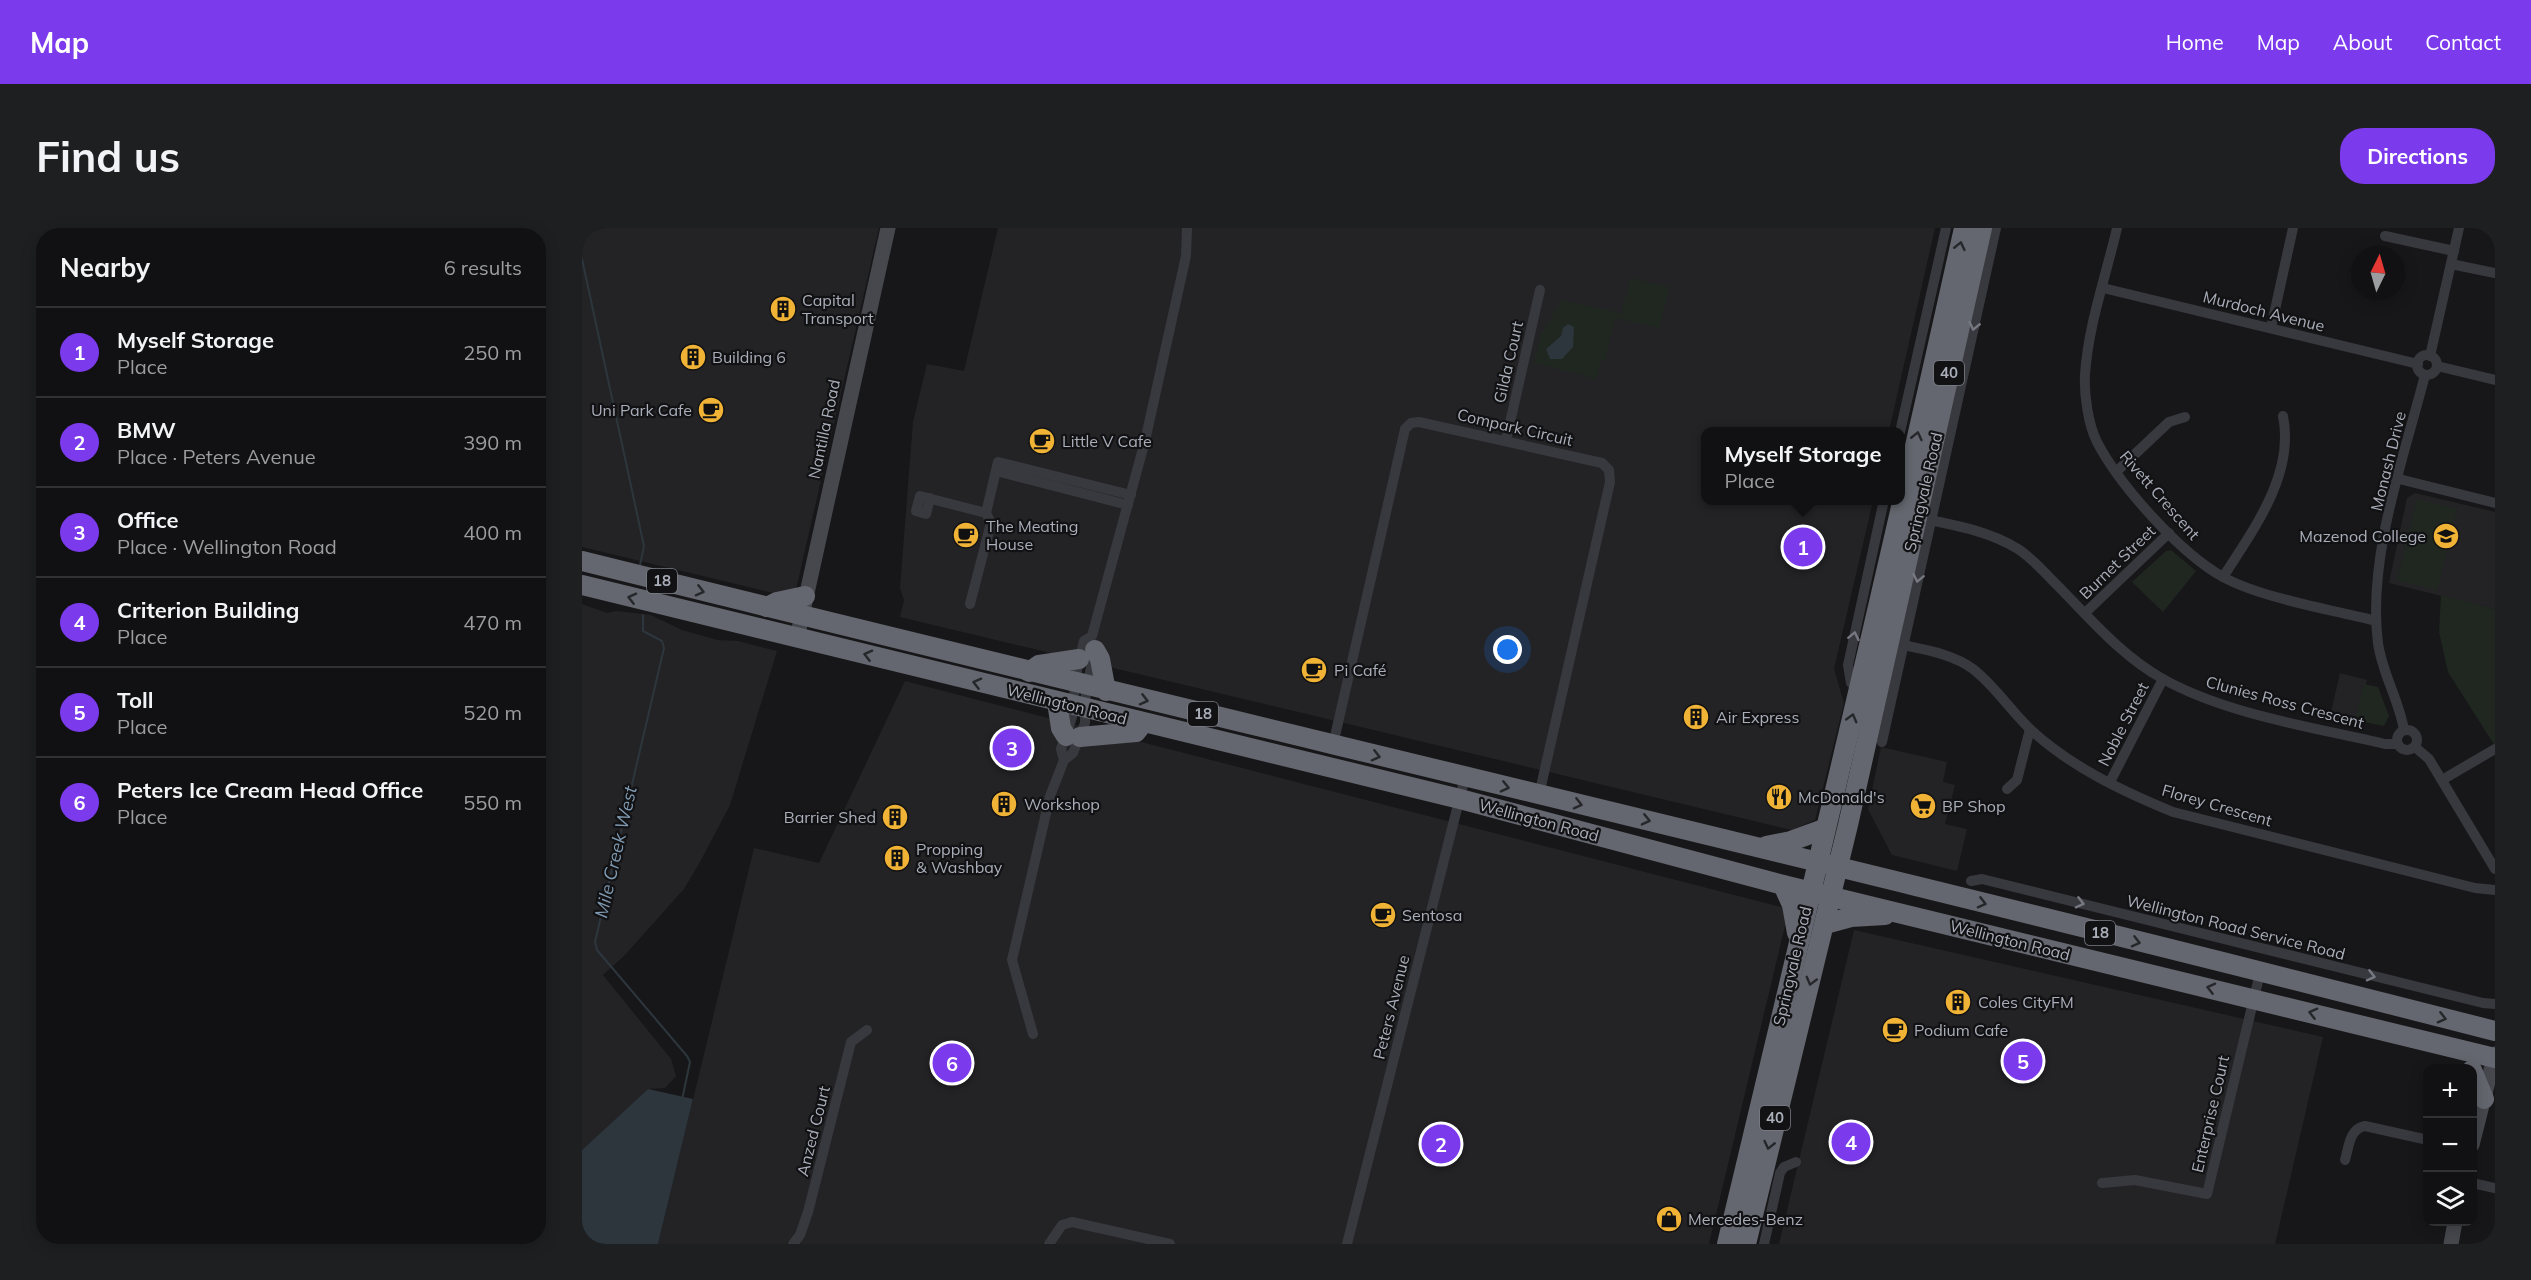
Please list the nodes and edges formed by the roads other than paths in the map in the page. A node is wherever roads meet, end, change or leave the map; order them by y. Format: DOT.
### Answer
graph roads {
  1 [pos="888,228"];
  2 [pos="1187,228"];
  3 [pos="1946,228"];
  4 [pos="1964,228"];
  5 [pos="1982,228"];
  6 [pos="1996,228"];
  7 [pos="2117,228"];
  8 [pos="2293,228"];
  9 [pos="2459,228"];
  10 [pos="2385,236"];
  11 [pos="2454,251"];
  12 [pos="2451,264"];
  13 [pos="2495,273"];
  14 [pos="2103,288"];
  15 [pos="1540,290"];
  16 [pos="1975,293"];
  17 [pos="2271,328"];
  18 [pos="2430,356"];
  19 [pos="2418,364"];
  20 [pos="2437,366"];
  21 [pos="2425,375"];
  22 [pos="2495,380"];
  23 [pos="2283,416"];
  24 [pos="2186,417"];
  25 [pos="1901,427"];
  26 [pos="1506,440"];
  27 [pos="2116,472"];
  28 [pos="2398,479"];
  29 [pos="930,498"];
  30 [pos="1130,500"];
  31 [pos="2495,503"];
  32 [pos="1883,505"];
  33 [pos="986,513"];
  34 [pos="1916,517"];
  35 [pos="2169,533"];
  36 [pos="582,561"];
  37 [pos="2223,577"];
  38 [pos="582,585"];
  39 [pos="806,592"];
  40 [pos="970,604"];
  41 [pos="767,607"];
  42 [pos="2085,613"];
  43 [pos="810,618"];
  44 [pos="2376,621"];
  45 [pos="797,638"];
  46 [pos="1903,645"];
  47 [pos="1089,648"];
  48 [pos="1029,672"];
  49 [pos="2163,679"];
  50 [pos="1089,687"];
  51 [pos="1868,691"];
  52 [pos="1073,706"];
  53 [pos="1143,723"];
  54 [pos="2030,729"];
  55 [pos="2404,730"];
  56 [pos="1879,734"];
  57 [pos="1073,737"];
  58 [pos="2398,744"];
  59 [pos="1333,745"];
  60 [pos="2415,747"];
  61 [pos="2495,749"];
  62 [pos="1465,777"];
  63 [pos="2442,780"];
  64 [pos="2110,782"];
  65 [pos="2007,789"];
  66 [pos="1539,795"];
  67 [pos="1460,799"];
  68 [pos="1848,825"];
  69 [pos="1824,829"];
  70 [pos="1760,848"];
  71 [pos="1817,862"];
  72 [pos="1838,867"];
  73 [pos="2495,868"];
  74 [pos="1863,873"];
  75 [pos="1971,881"];
  76 [pos="1783,885"];
  77 [pos="2495,890"];
  78 [pos="1810,891"];
  79 [pos="1831,896"];
  80 [pos="1902,913"];
  81 [pos="1825,924"];
  82 [pos="1798,938"];
  83 [pos="2260,973"];
  84 [pos="2401,983"];
  85 [pos="2253,998"];
  86 [pos="2495,1004"];
  87 [pos="2395,1006"];
  88 [pos="867,1030"];
  89 [pos="2495,1031"];
  90 [pos="1033,1034"];
  91 [pos="2463,1050"];
  92 [pos="2495,1057"];
  93 [pos="2470,1064"];
  94 [pos="2477,1082"];
  95 [pos="2484,1099"];
  96 [pos="2477,1126"];
  97 [pos="2423,1139"];
  98 [pos="2345,1160"];
  99 [pos="1796,1162"];
  100 [pos="1351,1181"];
  101 [pos="2102,1183"];
  102 [pos="1362,1184"];
  103 [pos="2477,1184"];
  104 [pos="2495,1188"];
  105 [pos="2454,1226"];
  106 [pos="793,1244"];
  107 [pos="1049,1244"];
  108 [pos="1170,1244"];
  109 [pos="1347,1244"];
  110 [pos="1727,1244"];
  111 [pos="1746,1244"];
  112 [pos="1764,1244"];
  113 [pos="2451,1244"];
  1 -- 39 [label="street, Nantilla Road"];
  2 -- 30 [label="street"];
  3 -- 25 [label="street"];
  34 -- 4 [label="highway, Springvale Road / 40, one-way"];
  5 -- 16 [label="highway, Springvale Road / 40"];
  6 -- 16 [label="street"];
  7 -- 14 [label="street, Rivett Crescent"];
  8 -- 17 [label="street"];
  9 -- 11 [label="street"];
  10 -- 11 [label="street"];
  11 -- 12 [label="street"];
  12 -- 13 [label="street"];
  12 -- 18 [label="street"];
  14 -- 17 [label="street, Murdoch Avenue"];
  14 -- 27 [label="street, Rivett Crescent"];
  15 -- 26 [label="street, Gilda Court"];
  16 -- 34 [label="highway, Springvale Road / 40, one-way"];
  17 -- 19 [label="street, Murdoch Avenue"];
  18 -- 19 [label="street"];
  18 -- 20 [label="street"];
  19 -- 21 [label="street"];
  20 -- 21 [label="street"];
  20 -- 22 [label="street"];
  21 -- 28 [label="street, Monash Drive"];
  23 -- 37 [label="street"];
  24 -- 27 [label="street"];
  26 -- 59 [label="street, Compark Circuit"];
  26 -- 66 [label="street, Compark Circuit"];
  27 -- 35 [label="street, Rivett Crescent"];
  28 -- 31 [label="street"];
  28 -- 44 [label="street, Monash Drive"];
  29 -- 33 [label="street"];
  30 -- 33 [label="street"];
  30 -- 47 [label="street"];
  51 -- 32 [label="street, one-way"];
  33 -- 40 [label="street"];
  34 -- 42 [label="street, Clunies Ross Crescent"];
  34 -- 46 [label="street, one-way"];
  34 -- 51 [label="highway, Springvale Road / 40"];
  35 -- 37 [label="street, Rivett Crescent"];
  35 -- 42 [label="street, Burnet Street"];
  36 -- 41 [label="highway, Wellington Road / 18, one-way"];
  37 -- 44 [label="street, Rivett Crescent"];
  45 -- 38 [label="highway, Wellington Road / 18, one-way"];
  39 -- 41 [label="highway"];
  39 -- 43 [label="highway"];
  41 -- 43 [label="highway, Wellington Road / 18"];
  42 -- 49 [label="street, Clunies Ross Crescent"];
  43 -- 45 [label="street"];
  43 -- 48 [label="highway, Wellington Road / 18"];
  44 -- 55 [label="street, Monash Drive"];
  52 -- 45 [label="highway, Wellington Road / 18, one-way"];
  46 -- 54 [label="street, Florey Crescent"];
  46 -- 56 [label="street"];
  47 -- 48 [label="highway"];
  47 -- 50 [label="street"];
  47 -- 50 [label="highway"];
  48 -- 50 [label="highway, Wellington Road / 18"];
  49 -- 58 [label="street, Clunies Ross Crescent"];
  49 -- 64 [label="street, Noble Street"];
  50 -- 52 [label="street"];
  50 -- 59 [label="highway, Wellington Road / 18, one-way"];
  51 -- 56 [label="highway, Springvale Road / 40"];
  69 -- 51 [label="highway, Springvale Road / 40, one-way"];
  52 -- 53 [label="highway, Wellington Road / 18"];
  52 -- 57 [label="street"];
  52 -- 57 [label="highway"];
  53 -- 57 [label="highway"];
  53 -- 67 [label="highway, Wellington Road / 18"];
  54 -- 64 [label="street, Florey Crescent"];
  54 -- 65 [label="street"];
  55 -- 58 [label="street"];
  55 -- 60 [label="street"];
  56 -- 68 [label="highway, Springvale Road / 40"];
  57 -- 90 [label="street"];
  58 -- 60 [label="street"];
  59 -- 62 [label="highway, Wellington Road / 18, one-way"];
  60 -- 63 [label="street"];
  61 -- 63 [label="street"];
  62 -- 66 [label="highway, Wellington Road / 18, one-way"];
  62 -- 67 [label="street, Peters Avenue"];
  63 -- 73 [label="street"];
  64 -- 77 [label="street, Florey Crescent"];
  66 -- 70 [label="highway, Wellington Road / 18, one-way"];
  67 -- 76 [label="highway, Wellington Road / 18"];
  67 -- 102 [label="street, Peters Avenue"];
  68 -- 72 [label="highway, Springvale Road / 40"];
  68 -- 74 [label="highway"];
  69 -- 70 [label="highway"];
  69 -- 71 [label="highway, Springvale Road / 40"];
  70 -- 71 [label="highway, Wellington Road / 18"];
  71 -- 72 [label="highway, Wellington Road / 18"];
  71 -- 78 [label="highway, Springvale Road / 40"];
  72 -- 74 [label="highway, Wellington Road / 18"];
  72 -- 79 [label="highway, Springvale Road / 40"];
  74 -- 83 [label="highway, Wellington Road / 18, one-way"];
  75 -- 84 [label="street, Wellington Road Service Road, one-way"];
  76 -- 78 [label="highway, Wellington Road / 18"];
  76 -- 82 [label="highway"];
  78 -- 79 [label="highway, Wellington Road / 18"];
  78 -- 82 [label="highway, Springvale Road / 40"];
  79 -- 80 [label="highway, Wellington Road / 18"];
  79 -- 81 [label="highway, Springvale Road / 40"];
  80 -- 81 [label="highway"];
  85 -- 80 [label="highway, Wellington Road / 18, one-way"];
  81 -- 111 [label="highway, Springvale Road / 40, one-way"];
  82 -- 110 [label="highway, Springvale Road / 40"];
  83 -- 85 [label="street, Enterprise Court"];
  83 -- 87 [label="highway, Wellington Road / 18"];
  84 -- 86 [label="street, Wellington Road Service Road"];
  84 -- 87 [label="street"];
  91 -- 85 [label="highway, Wellington Road / 18, one-way"];
  85 -- 101 [label="street, Enterprise Court"];
  87 -- 89 [label="highway, Wellington Road / 18, one-way"];
  88 -- 106 [label="street, Anzed Court"];
  91 -- 92 [label="highway, Wellington Road / 18"];
  91 -- 93 [label="highway"];
  92 -- 95 [label="street"];
  94 -- 95 [label="highway"];
  95 -- 96 [label="street"];
  97 -- 98 [label="street"];
  99 -- 112 [label="street"];
  100 -- 102 [label="street"];
  102 -- 109 [label="street, Peters Avenue"];
  103 -- 104 [label="street"];
  105 -- 113 [label="street"];
  107 -- 108 [label="street"];
}
